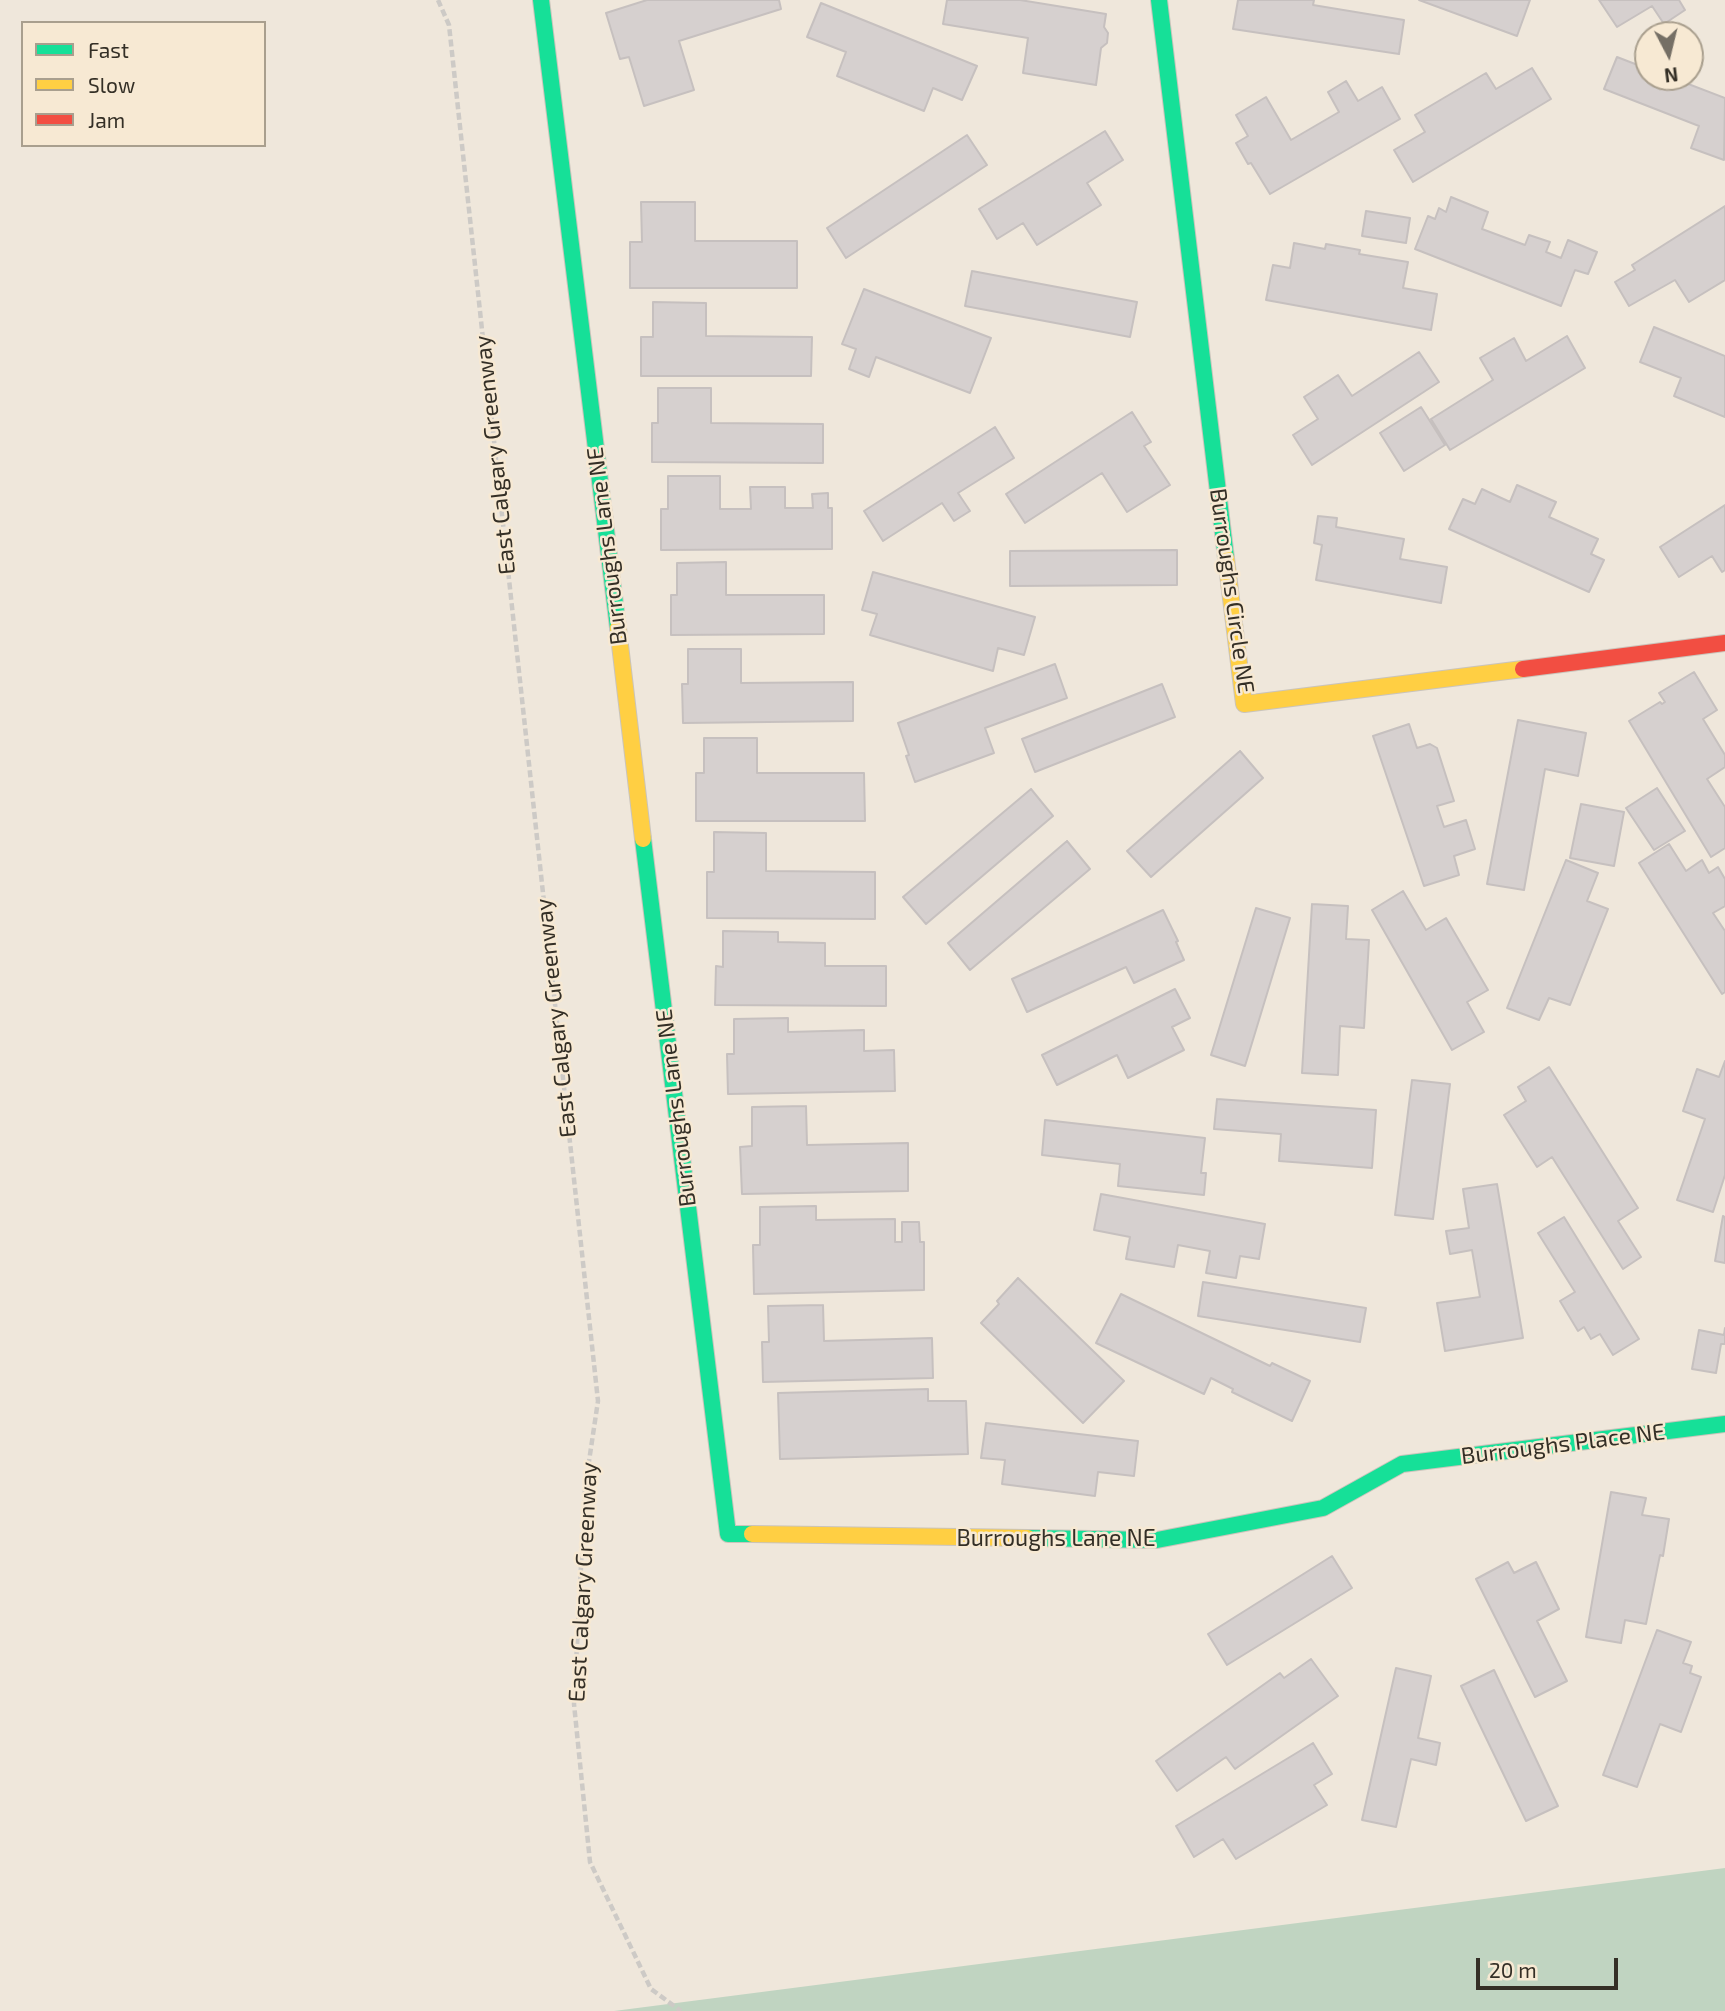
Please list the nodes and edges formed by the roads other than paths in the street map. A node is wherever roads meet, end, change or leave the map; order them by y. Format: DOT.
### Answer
graph roads {
  1 [pos="541,0"];
  2 [pos="1159,0"];
  3 [pos="1725,643"];
  4 [pos="1725,1424"];
  5 [pos="1402,1464"];
  1 -- 5 [label="street, Burroughs Lane NE"];
  2 -- 3 [label="street, Burroughs Circle NE"];
  4 -- 5 [label="street, Burroughs Place NE"];
}
